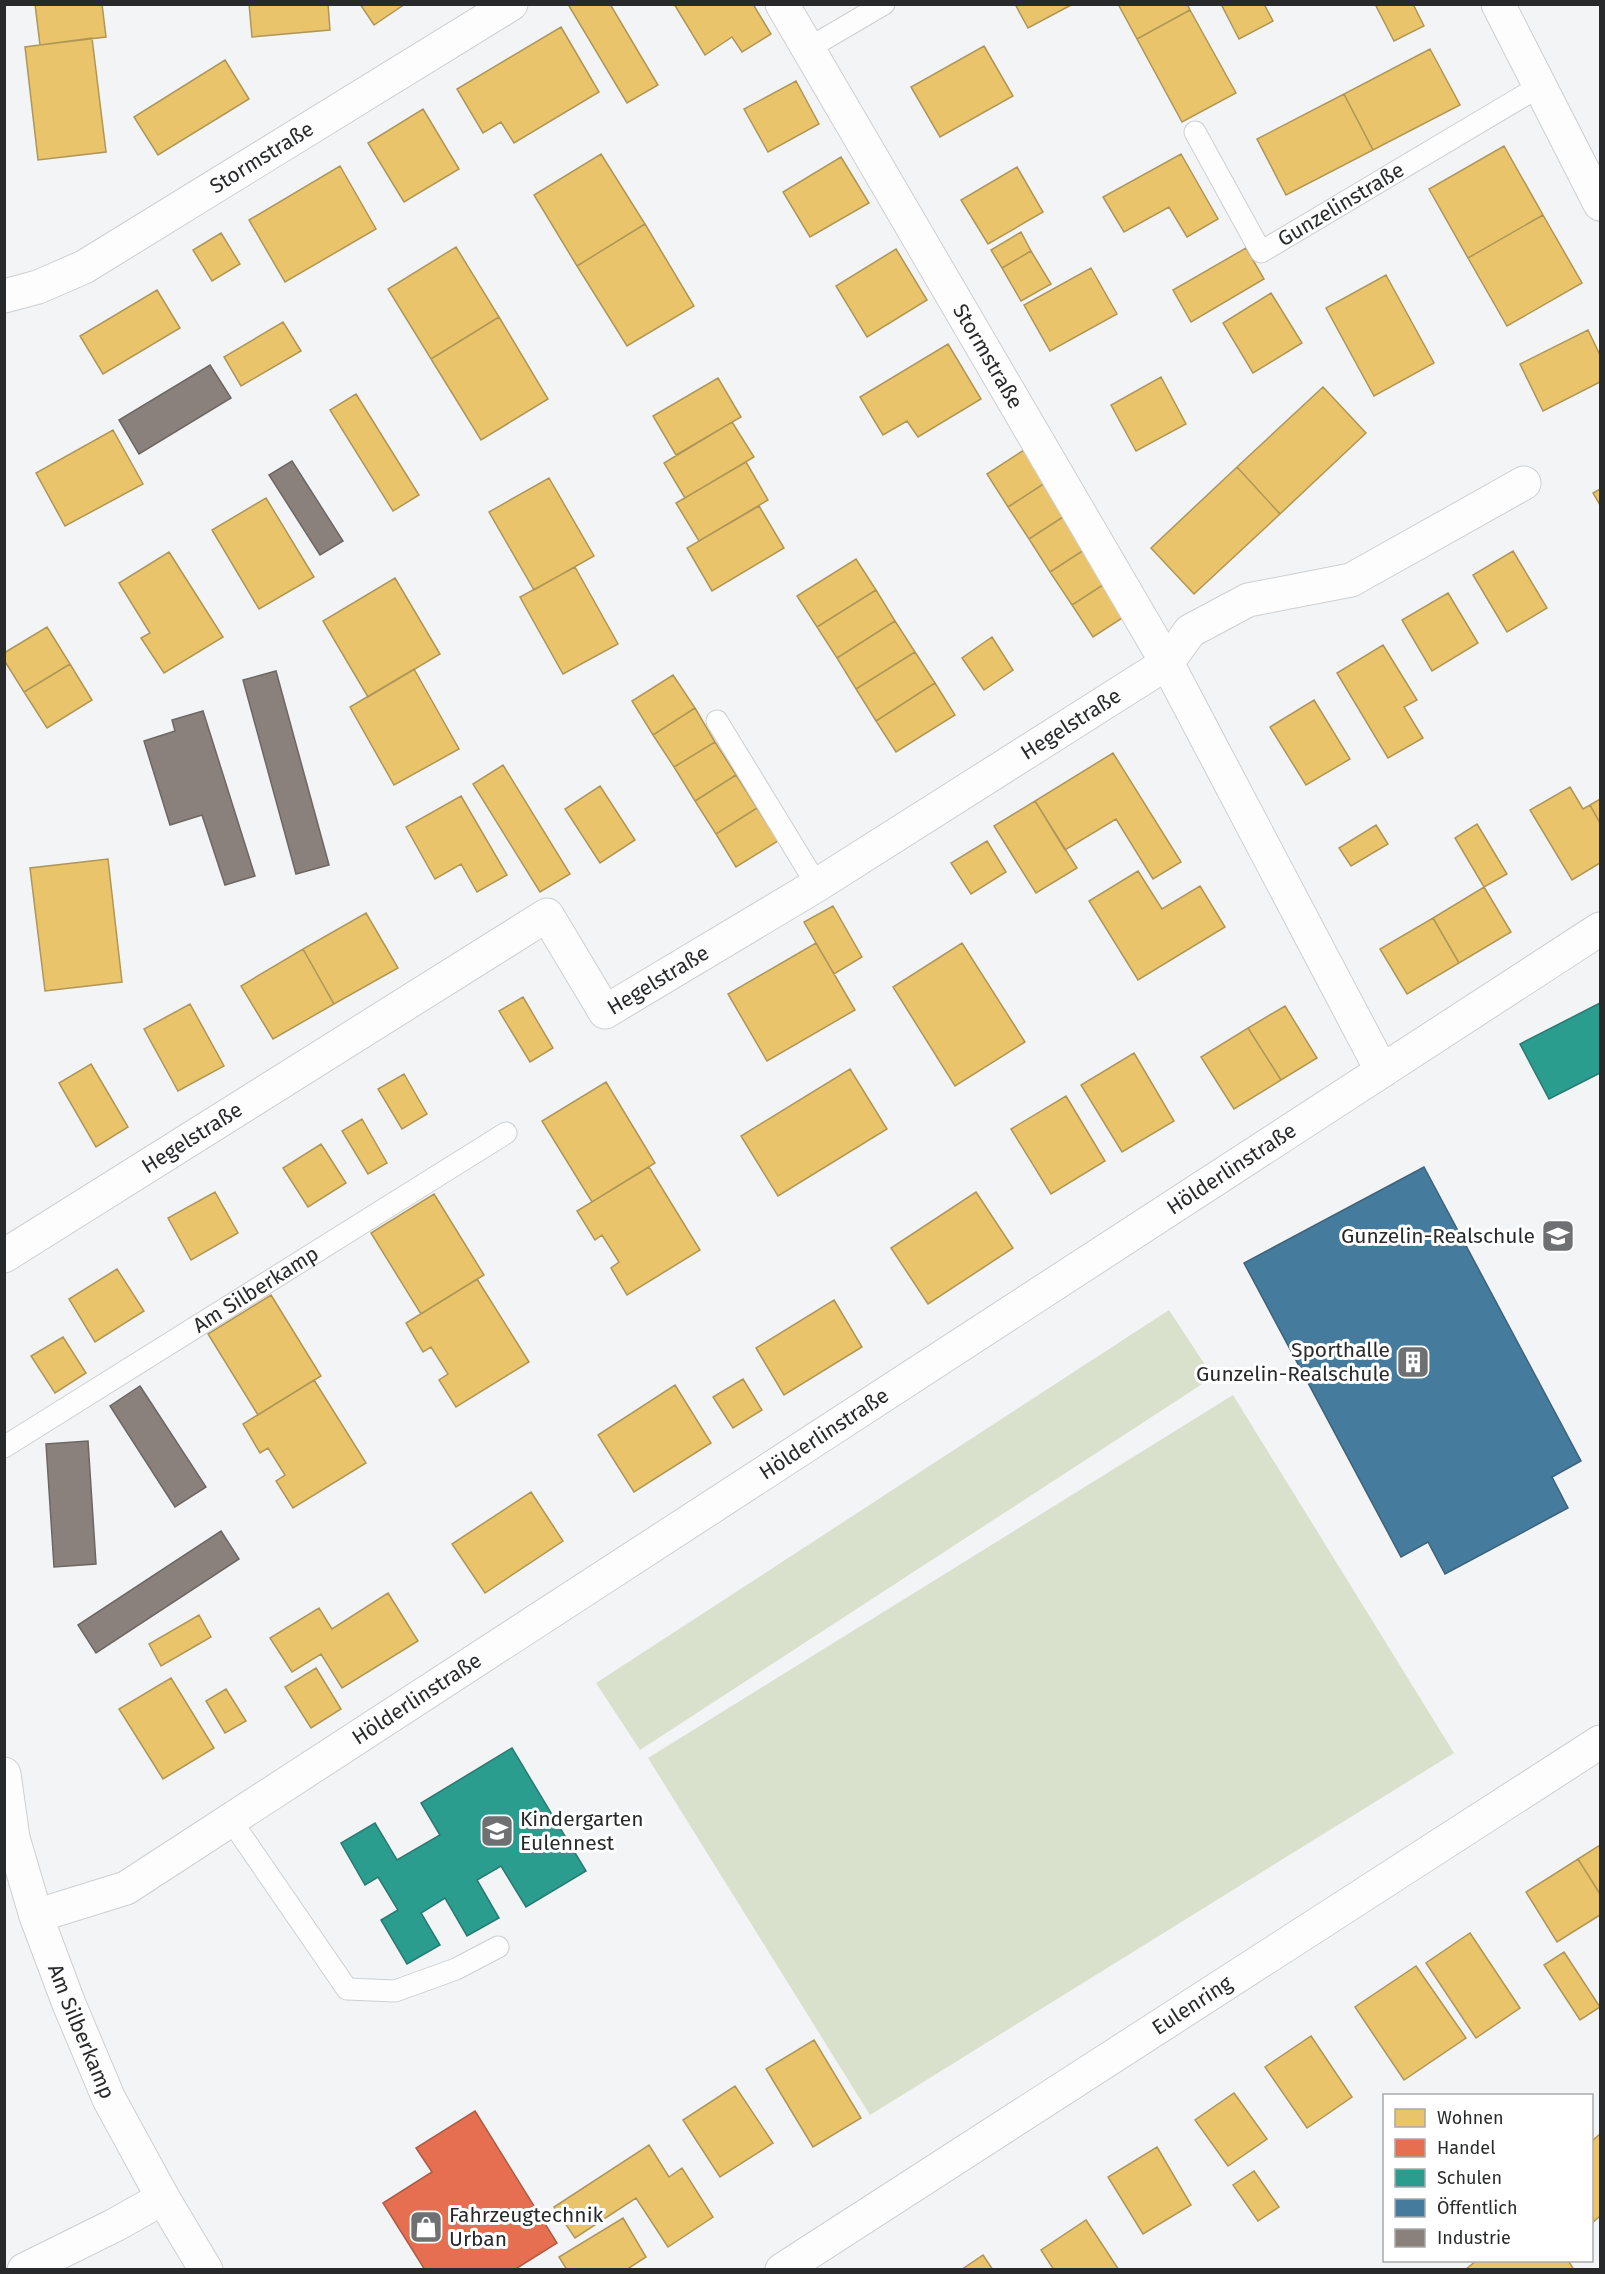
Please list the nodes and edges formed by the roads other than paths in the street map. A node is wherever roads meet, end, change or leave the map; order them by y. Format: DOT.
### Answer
graph roads {
  1 [pos="511,4"];
  2 [pos="782,4"];
  3 [pos="884,4"];
  4 [pos="1498,4"];
  5 [pos="809,48"];
  6 [pos="1540,86"];
  7 [pos="1195,132"];
  8 [pos="1600,204"];
  9 [pos="4,296"];
  10 [pos="1524,483"];
  11 [pos="1167,663"];
  12 [pos="717,721"];
  13 [pos="817,885"];
  14 [pos="1600,929"];
  15 [pos="1382,1071"];
  16 [pos="506,1133"];
  17 [pos="4,1256"];
  18 [pos="4,1447"];
  19 [pos="1600,1742"];
  20 [pos="4,1774"];
  21 [pos="230,1819"];
  22 [pos="36,1916"];
  23 [pos="498,1947"];
  24 [pos="163,2198"];
  25 [pos="24,2270"];
  26 [pos="206,2270"];
  27 [pos="782,2270"];
  1 -- 9 [label="street, Stormstraße"];
  2 -- 5 [label="street, Stormstraße"];
  3 -- 5 [label="lane"];
  4 -- 6 [label="street"];
  5 -- 11 [label="street, Stormstraße"];
  6 -- 7 [label="lane, Gunzelinstraße"];
  6 -- 8 [label="street"];
  10 -- 11 [label="street, Hegelstraße"];
  11 -- 13 [label="street, Hegelstraße"];
  11 -- 15 [label="street"];
  12 -- 13 [label="lane"];
  13 -- 17 [label="street, Hegelstraße"];
  14 -- 15 [label="street, Hölderlinstraße"];
  15 -- 21 [label="street, Hölderlinstraße"];
  16 -- 18 [label="lane, Am Silberkamp"];
  19 -- 27 [label="street, Eulenring"];
  20 -- 22 [label="street, Am Silberkamp"];
  21 -- 22 [label="street, Hölderlinstraße"];
  21 -- 23 [label="lane"];
  22 -- 24 [label="street, Am Silberkamp"];
  24 -- 25 [label="street"];
  24 -- 26 [label="street, Am Silberkamp"];
}
